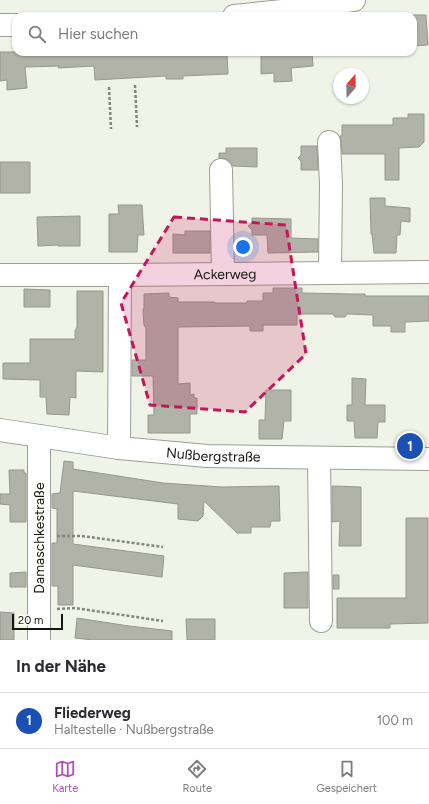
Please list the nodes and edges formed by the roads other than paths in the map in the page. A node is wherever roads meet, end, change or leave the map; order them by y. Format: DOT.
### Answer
graph roads {
  1 [pos="354,0"];
  2 [pos="273,12"];
  3 [pos="0,25"];
  4 [pos="12,25"];
  5 [pos="329,142"];
  6 [pos="221,170"];
  7 [pos="330,272"];
  8 [pos="429,272"];
  9 [pos="223,274"];
  10 [pos="0,275"];
  11 [pos="120,275"];
  12 [pos="0,430"];
  13 [pos="39,436"];
  14 [pos="119,448"];
  15 [pos="319,458"];
  16 [pos="429,459"];
  17 [pos="321,621"];
  18 [pos="39,640"];
  1 -- 2 [label="street"];
  3 -- 4 [label="street"];
  5 -- 7 [label="street"];
  6 -- 9 [label="street"];
  7 -- 8 [label="street, Ackerweg"];
  7 -- 9 [label="street, Ackerweg"];
  9 -- 11 [label="street, Ackerweg"];
  10 -- 11 [label="street, Ackerweg"];
  11 -- 14 [label="street"];
  12 -- 13 [label="street, Nußbergstraße"];
  13 -- 14 [label="street, Nußbergstraße"];
  13 -- 18 [label="street, Damaschkestraße"];
  14 -- 15 [label="street, Nußbergstraße"];
  15 -- 16 [label="street, Nußbergstraße"];
  15 -- 17 [label="street"];
}
